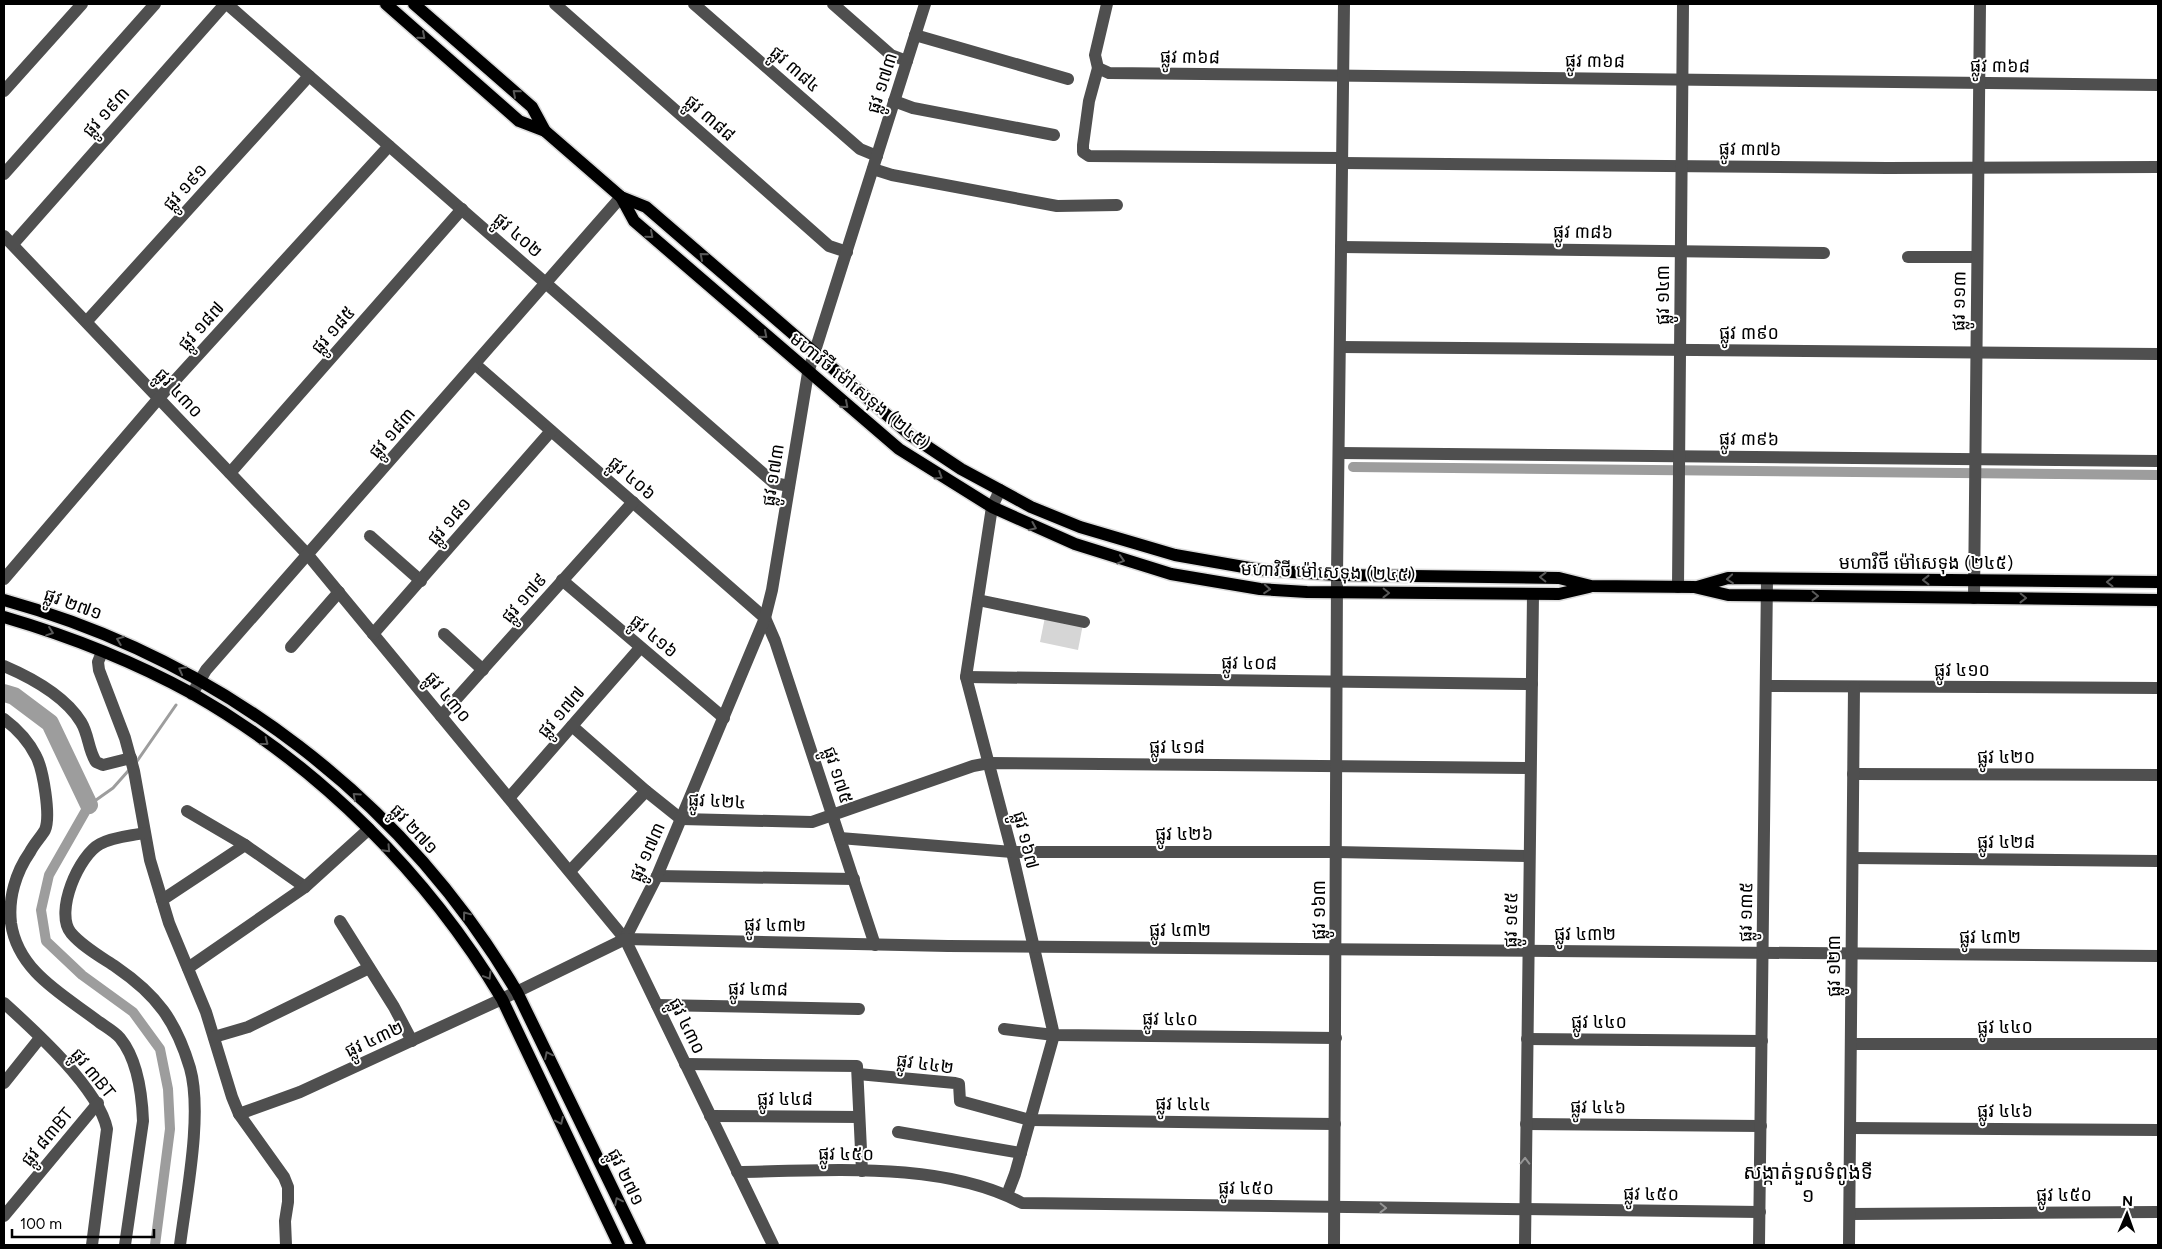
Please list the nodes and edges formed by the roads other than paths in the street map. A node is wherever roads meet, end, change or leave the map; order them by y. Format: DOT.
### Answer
graph roads {
  1 [pos="82,4"];
  2 [pos="156,4"];
  3 [pos="226,4"];
  4 [pos="386,4"];
  5 [pos="414,4"];
  6 [pos="555,4"];
  7 [pos="694,4"];
  8 [pos="833,4"];
  9 [pos="925,4"];
  10 [pos="1107,4"];
  11 [pos="1344,4"];
  12 [pos="1683,4"];
  13 [pos="1980,4"];
  14 [pos="915,35"];
  15 [pos="907,61"];
  16 [pos="1098,68"];
  17 [pos="309,76"];
  18 [pos="1343,76"];
  19 [pos="1068,79"];
  20 [pos="1683,80"];
  21 [pos="1979,83"];
  22 [pos="2158,85"];
  23 [pos="4,91"];
  24 [pos="894,101"];
  25 [pos="546,131"];
  26 [pos="1054,134"];
  27 [pos="389,146"];
  28 [pos="877,156"];
  29 [pos="1342,161"];
  30 [pos="1682,166"];
  31 [pos="2158,167"];
  32 [pos="1978,168"];
  33 [pos="873,169"];
  34 [pos="4,174"];
  35 [pos="621,196"];
  36 [pos="1118,205"];
  37 [pos="462,209"];
  38 [pos="8,240"];
  39 [pos="1341,247"];
  40 [pos="1681,251"];
  41 [pos="847,252"];
  42 [pos="1824,253"];
  43 [pos="1908,256"];
  44 [pos="1977,257"];
  45 [pos="547,284"];
  46 [pos="740,288"];
  47 [pos="727,302"];
  48 [pos="87,322"];
  49 [pos="1340,347"];
  50 [pos="1680,350"];
  51 [pos="1976,352"];
  52 [pos="814,353"];
  53 [pos="2158,354"];
  54 [pos="476,365"];
  55 [pos="808,373"];
  56 [pos="159,398"];
  57 [pos="551,431"];
  58 [pos="1339,453"];
  59 [pos="2158,461"];
  60 [pos="1679,467"];
  61 [pos="1975,469"];
  62 [pos="230,473"];
  63 [pos="789,486"];
  64 [pos="1000,490"];
  65 [pos="633,502"];
  66 [pos="992,507"];
  67 [pos="370,536"];
  68 [pos="308,555"];
  69 [pos="1222,565"];
  70 [pos="1337,575"];
  71 [pos="4,579"];
  72 [pos="1767,579"];
  73 [pos="562,580"];
  74 [pos="420,581"];
  75 [pos="1975,581"];
  76 [pos="2158,582"];
  77 [pos="1219,584"];
  78 [pos="1591,586"];
  79 [pos="1678,587"];
  80 [pos="1694,587"];
  81 [pos="338,592"];
  82 [pos="1337,592"];
  83 [pos="1533,594"];
  84 [pos="1767,596"];
  85 [pos="1974,598"];
  86 [pos="4,600"];
  87 [pos="978,600"];
  88 [pos="2158,600"];
  89 [pos="4,617"];
  90 [pos="765,618"];
  91 [pos="1084,622"];
  92 [pos="373,634"];
  93 [pos="444,634"];
  94 [pos="291,647"];
  95 [pos="640,648"];
  96 [pos="102,652"];
  97 [pos="4,666"];
  98 [pos="484,670"];
  99 [pos="966,677"];
  100 [pos="200,680"];
  101 [pos="1337,682"];
  102 [pos="1532,684"];
  103 [pos="1766,686"];
  104 [pos="1854,687"];
  105 [pos="2158,688"];
  106 [pos="192,694"];
  107 [pos="441,716"];
  108 [pos="724,718"];
  109 [pos="4,719"];
  110 [pos="572,726"];
  111 [pos="132,763"];
  112 [pos="989,764"];
  113 [pos="1337,766"];
  114 [pos="1530,768"];
  115 [pos="1853,774"];
  116 [pos="2158,775"];
  117 [pos="646,791"];
  118 [pos="509,798"];
  119 [pos="187,811"];
  120 [pos="833,816"];
  121 [pos="681,819"];
  122 [pos="369,830"];
  123 [pos="144,833"];
  124 [pos="840,838"];
  125 [pos="245,845"];
  126 [pos="1012,852"];
  127 [pos="1336,852"];
  128 [pos="1529,856"];
  129 [pos="1853,858"];
  130 [pos="2158,860"];
  131 [pos="570,872"];
  132 [pos="657,876"];
  133 [pos="854,879"];
  134 [pos="306,887"];
  135 [pos="162,900"];
  136 [pos="340,921"];
  137 [pos="625,939"];
  138 [pos="875,944"];
  139 [pos="1032,947"];
  140 [pos="1336,949"];
  141 [pos="1528,951"];
  142 [pos="1763,953"];
  143 [pos="1852,953"];
  144 [pos="2158,956"];
  145 [pos="188,968"];
  146 [pos="369,968"];
  147 [pos="517,992"];
  148 [pos="502,999"];
  149 [pos="4,1003"];
  150 [pos="657,1005"];
  151 [pos="859,1008"];
  152 [pos="1004,1029"];
  153 [pos="1054,1035"];
  154 [pos="214,1037"];
  155 [pos="40,1038"];
  156 [pos="1336,1038"];
  157 [pos="1527,1039"];
  158 [pos="412,1040"];
  159 [pos="1762,1041"];
  160 [pos="1851,1044"];
  161 [pos="2158,1044"];
  162 [pos="685,1064"];
  163 [pos="857,1070"];
  164 [pos="4,1082"];
  165 [pos="98,1103"];
  166 [pos="239,1114"];
  167 [pos="710,1116"];
  168 [pos="859,1117"];
  169 [pos="1030,1120"];
  170 [pos="1335,1124"];
  171 [pos="1526,1124"];
  172 [pos="1761,1126"];
  173 [pos="1851,1128"];
  174 [pos="2158,1130"];
  175 [pos="898,1132"];
  176 [pos="1020,1153"];
  177 [pos="862,1171"];
  178 [pos="737,1172"];
  179 [pos="1007,1195"];
  180 [pos="1334,1207"];
  181 [pos="1525,1210"];
  182 [pos="1760,1212"];
  183 [pos="2158,1212"];
  184 [pos="1850,1214"];
  185 [pos="4,1216"];
  186 [pos="92,1245"];
  187 [pos="125,1245"];
  188 [pos="180,1245"];
  189 [pos="286,1245"];
  190 [pos="619,1245"];
  191 [pos="640,1245"];
  192 [pos="772,1245"];
  193 [pos="1334,1245"];
  194 [pos="1524,1245"];
  195 [pos="1759,1245"];
  196 [pos="1849,1245"];
  1 -- 23 [label="street"];
  2 -- 34 [label="street"];
  3 -- 17 [label="street, ផ្លូវ ៤០២"];
  3 -- 38 [label="street, ផ្លូវ ១៩៣"];
  4 -- 25 [label="main road, មហាវិថី ម៉ៅសេទុង (២៤៥), one-way"];
  25 -- 5 [label="main road, មហាវិថី ម៉ៅសេទុង (២៤៥), one-way"];
  6 -- 41 [label="street, ផ្លូវ ៣៨៨"];
  7 -- 28 [label="street, ផ្លូវ ៣៨៤"];
  8 -- 15 [label="street"];
  9 -- 14 [label="street, ផ្លូវ ១៧៣"];
  10 -- 16 [label="street"];
  11 -- 18 [label="street, ផ្លូវ ១៦៣"];
  12 -- 20 [label="street, ផ្លូវ ១៤៣"];
  13 -- 21 [label="street, ផ្លូវ ១១៣"];
  14 -- 15 [label="street, ផ្លូវ ១៧៣"];
  14 -- 19 [label="street"];
  15 -- 24 [label="street, ផ្លូវ ១៧៣"];
  16 -- 18 [label="street, ផ្លូវ ៣៦៨"];
  16 -- 29 [label="street, ផ្លូវ ៣៧៦"];
  17 -- 27 [label="street, ផ្លូវ ៤០២"];
  17 -- 48 [label="street, ផ្លូវ ១៩១"];
  18 -- 20 [label="street, ផ្លូវ ៣៦៨"];
  18 -- 29 [label="street, ផ្លូវ ១៦៣"];
  20 -- 21 [label="street, ផ្លូវ ៣៦៨"];
  20 -- 30 [label="street, ផ្លូវ ១៤៣"];
  21 -- 22 [label="street, ផ្លូវ ៣៦៨"];
  21 -- 32 [label="street, ផ្លូវ ១១៣"];
  24 -- 26 [label="street"];
  24 -- 28 [label="street, ផ្លូវ ១៧៣"];
  25 -- 35 [label="main road, មហាវិថី ម៉ៅសេទុង (២៤៥)"];
  27 -- 37 [label="street, ផ្លូវ ៤០២"];
  27 -- 56 [label="street, ផ្លូវ ១៨៧"];
  28 -- 33 [label="street, ផ្លូវ ១៧៣"];
  29 -- 30 [label="street, ផ្លូវ ៣៧៦"];
  29 -- 39 [label="street, ផ្លូវ ១៦៣"];
  30 -- 32 [label="street, ផ្លូវ ៣៧៦"];
  30 -- 40 [label="street, ផ្លូវ ១៤៣"];
  31 -- 32 [label="street, ផ្លូវ ៣៧៦"];
  32 -- 44 [label="street, ផ្លូវ ១១៣"];
  33 -- 36 [label="street"];
  33 -- 41 [label="street, ផ្លូវ ១៧៣"];
  35 -- 45 [label="street, ផ្លូវ ១៨៣"];
  46 -- 35 [label="main road, មហាវិថី ម៉ៅសេទុង (២៤៥), one-way"];
  35 -- 47 [label="main road, មហាវិថី ម៉ៅសេទុង (២៤៥), one-way"];
  37 -- 45 [label="street, ផ្លូវ ៤០២"];
  37 -- 62 [label="street, ផ្លូវ ១៨៥"];
  38 -- 48 [label="street, ផ្លូវ ៤៣០"];
  39 -- 40 [label="street, ផ្លូវ ៣៨៦"];
  39 -- 49 [label="street, ផ្លូវ ១៦៣"];
  40 -- 42 [label="street, ផ្លូវ ៣៨៦"];
  40 -- 50 [label="street, ផ្លូវ ១៤៣"];
  41 -- 52 [label="street, ផ្លូវ ១៧៣"];
  43 -- 44 [label="street"];
  44 -- 51 [label="street, ផ្លូវ ១១៣"];
  45 -- 54 [label="street, ផ្លូវ ១៨៣"];
  45 -- 63 [label="street, ផ្លូវ ៤០២"];
  46 -- 47 [label="main road"];
  46 -- 52 [label="main road, មហាវិថី ម៉ៅសេទុង (២៤៥)"];
  47 -- 55 [label="main road, មហាវិថី ម៉ៅសេទុង (២៤៥), one-way"];
  48 -- 56 [label="street, ផ្លូវ ៤៣០"];
  49 -- 50 [label="street, ផ្លូវ ៣៩០"];
  49 -- 58 [label="street, ផ្លូវ ១៦៣"];
  50 -- 51 [label="street, ផ្លូវ ៣៩០"];
  50 -- 60 [label="street, ផ្លូវ ១៤៣"];
  51 -- 53 [label="street, ផ្លូវ ៣៩០"];
  51 -- 61 [label="street, ផ្លូវ ១១៣"];
  52 -- 55 [label="street, ផ្លូវ ១៧៣"];
  52 -- 64 [label="main road, មហាវិថី ម៉ៅសេទុង (២៤៥)"];
  54 -- 57 [label="street, ផ្លូវ ៤០៦"];
  54 -- 68 [label="street, ផ្លូវ ១៨៣"];
  55 -- 63 [label="street, ផ្លូវ ១៧៣"];
  55 -- 66 [label="main road, មហាវិថី ម៉ៅសេទុង (២៤៥), one-way"];
  56 -- 62 [label="street, ផ្លូវ ៤៣០"];
  56 -- 71 [label="street, ផ្លូវ ១៨៧"];
  57 -- 65 [label="street, ផ្លូវ ៤០៦"];
  57 -- 74 [label="street, ផ្លូវ ១៨១"];
  58 -- 60 [label="street, ផ្លូវ ៣៩៦"];
  58 -- 70 [label="street, ផ្លូវ ១៦៣"];
  59 -- 61 [label="street, ផ្លូវ ៣៩៦"];
  60 -- 61 [label="street, ផ្លូវ ៣៩៦"];
  60 -- 79 [label="street, ផ្លូវ ១៤៣"];
  61 -- 75 [label="street, ផ្លូវ ១១៣"];
  62 -- 68 [label="street, ផ្លូវ ៤៣០"];
  63 -- 90 [label="street, ផ្លូវ ១៧៣"];
  64 -- 66 [label="street, ផ្លូវ ១៦៧"];
  64 -- 69 [label="main road, មហាវិថី ម៉ៅសេទុង (២៤៥)"];
  65 -- 73 [label="street, ផ្លូវ ១៧៩"];
  65 -- 90 [label="street, ផ្លូវ ៤០៦"];
  66 -- 77 [label="main road, មហាវិថី ម៉ៅសេទុង (២៤៥), one-way"];
  66 -- 87 [label="street, ផ្លូវ ១៦៧"];
  67 -- 74 [label="street"];
  68 -- 81 [label="street, ផ្លូវ ៤៣០"];
  68 -- 100 [label="street, ផ្លូវ ១៨៣"];
  69 -- 70 [label="main road, មហាវិថី ម៉ៅសេទុង (២៤៥)"];
  69 -- 77 [label="main road"];
  78 -- 70 [label="main road, មហាវិថី ម៉ៅសេទុង (២៤៥), one-way"];
  70 -- 82 [label="street, ផ្លូវ ១៦៣"];
  75 -- 72 [label="main road, មហាវិថី ម៉ៅសេទុង (២៤៥), one-way"];
  72 -- 80 [label="main road, មហាវិថី ម៉ៅសេទុង (២៤៥), one-way"];
  72 -- 84 [label="street, ផ្លូវ ១៣៥"];
  73 -- 95 [label="street, ផ្លូវ ៤១៦"];
  73 -- 98 [label="street, ផ្លូវ ១៧៩"];
  74 -- 92 [label="street, ផ្លូវ ១៨១"];
  76 -- 75 [label="main road, មហាវិថី ម៉ៅសេទុង (២៤៥), one-way"];
  75 -- 85 [label="street, ផ្លូវ ១១៣"];
  77 -- 82 [label="main road, មហាវិថី ម៉ៅសេទុង (២៤៥), one-way"];
  78 -- 79 [label="main road, មហាវិថី ម៉ៅសេទុង (២៤៥)"];
  78 -- 83 [label="main road, មហាវិថី ម៉ៅសេទុង (២៤៥)"];
  79 -- 80 [label="main road, មហាវិថី ម៉ៅសេទុង (២៤៥)"];
  80 -- 84 [label="main road, មហាវិថី ម៉ៅសេទុង (២៤៥)"];
  81 -- 92 [label="street, ផ្លូវ ៤៣០"];
  81 -- 94 [label="street"];
  82 -- 83 [label="main road, មហាវិថី ម៉ៅសេទុង (២៤៥), one-way"];
  82 -- 101 [label="street, ផ្លូវ ១៦៣"];
  83 -- 102 [label="street, ផ្លូវ ១៥៥"];
  84 -- 85 [label="main road, មហាវិថី ម៉ៅសេទុង (២៤៥), one-way"];
  84 -- 103 [label="street, ផ្លូវ ១៣៥"];
  85 -- 88 [label="main road, មហាវិថី ម៉ៅសេទុង (២៤៥), one-way"];
  100 -- 86 [label="main road, ផ្លូវ ២៧១, one-way"];
  87 -- 91 [label="street"];
  87 -- 99 [label="street, ផ្លូវ ១៦៧"];
  89 -- 96 [label="main road, ផ្លូវ ២៧១, one-way"];
  90 -- 108 [label="street, ផ្លូវ ១៧៣"];
  90 -- 120 [label="street, ផ្លូវ ១៧៥"];
  92 -- 107 [label="street, ផ្លូវ ៤៣០"];
  93 -- 98 [label="street"];
  95 -- 108 [label="street, ផ្លូវ ៤១៦"];
  95 -- 110 [label="street, ផ្លូវ ១៧៧"];
  96 -- 106 [label="main road, ផ្លូវ ២៧១"];
  96 -- 111 [label="street"];
  97 -- 111 [label="street"];
  98 -- 107 [label="street, ផ្លូវ ១៧៩"];
  99 -- 101 [label="street, ផ្លូវ ៤០៨"];
  99 -- 112 [label="street, ផ្លូវ ១៦៧"];
  100 -- 106 [label="street, ផ្លូវ ១៨៣"];
  147 -- 100 [label="main road, ផ្លូវ ២៧១, one-way"];
  101 -- 102 [label="street, ផ្លូវ ៤០៨"];
  101 -- 113 [label="street, ផ្លូវ ១៦៣"];
  102 -- 114 [label="street, ផ្លូវ ១៥៥"];
  103 -- 104 [label="street, ផ្លូវ ៤១០"];
  103 -- 142 [label="street, ផ្លូវ ១៣៥"];
  104 -- 105 [label="street, ផ្លូវ ៤១០"];
  104 -- 115 [label="street, ផ្លូវ ១២៣"];
  106 -- 122 [label="main road, ផ្លូវ ២៧១, one-way"];
  107 -- 118 [label="street, ផ្លូវ ៤៣០"];
  108 -- 121 [label="street, ផ្លូវ ១៧៣"];
  109 -- 187 [label="street"];
  110 -- 117 [label="street, ផ្លូវ ៤២៤"];
  110 -- 118 [label="street, ផ្លូវ ១៧៧"];
  111 -- 123 [label="street"];
  112 -- 113 [label="street, ផ្លូវ ៤១៨"];
  112 -- 120 [label="street, ផ្លូវ ៤១៨"];
  112 -- 126 [label="street, ផ្លូវ ១៦៧"];
  113 -- 114 [label="street, ផ្លូវ ៤១៨"];
  113 -- 127 [label="street, ផ្លូវ ១៦៣"];
  114 -- 128 [label="street, ផ្លូវ ១៥៥"];
  115 -- 116 [label="street, ផ្លូវ ៤២០"];
  115 -- 129 [label="street, ផ្លូវ ១២៣"];
  117 -- 121 [label="street, ផ្លូវ ៤២៤"];
  117 -- 131 [label="street"];
  118 -- 131 [label="street, ផ្លូវ ៤៣០"];
  119 -- 125 [label="street"];
  120 -- 121 [label="street, ផ្លូវ ៤២៤"];
  120 -- 124 [label="street, ផ្លូវ ១៧៥"];
  121 -- 132 [label="street, ផ្លូវ ១៧៣"];
  122 -- 134 [label="street"];
  122 -- 148 [label="main road, ផ្លូវ ២៧១, one-way"];
  123 -- 135 [label="street"];
  123 -- 188 [label="street"];
  124 -- 126 [label="street, ផ្លូវ ៤២៦"];
  124 -- 133 [label="street, ផ្លូវ ១៧៥"];
  125 -- 134 [label="street"];
  125 -- 135 [label="street"];
  126 -- 127 [label="street, ផ្លូវ ៤២៦"];
  126 -- 139 [label="street, ផ្លូវ ១៦៧"];
  127 -- 128 [label="street, ផ្លូវ ៤២៦"];
  127 -- 140 [label="street, ផ្លូវ ១៦៣"];
  128 -- 141 [label="street, ផ្លូវ ១៥៥"];
  129 -- 130 [label="street, ផ្លូវ ៤២៨"];
  129 -- 143 [label="street, ផ្លូវ ១២៣"];
  131 -- 137 [label="street, ផ្លូវ ៤៣០"];
  132 -- 133 [label="street"];
  132 -- 137 [label="street, ផ្លូវ ១៧៣"];
  133 -- 138 [label="street, ផ្លូវ ១៧៥"];
  134 -- 145 [label="street"];
  135 -- 145 [label="street"];
  136 -- 146 [label="street"];
  137 -- 138 [label="street, ផ្លូវ ៤៣២"];
  137 -- 147 [label="street, ផ្លូវ ៤៣២"];
  137 -- 150 [label="street, ផ្លូវ ៤៣០"];
  138 -- 139 [label="street, ផ្លូវ ៤៣២"];
  139 -- 140 [label="street, ផ្លូវ ៤៣២"];
  139 -- 153 [label="street, ផ្លូវ ១៦៧"];
  140 -- 141 [label="street, ផ្លូវ ៤៣២"];
  140 -- 156 [label="street, ផ្លូវ ១៦៣"];
  141 -- 142 [label="street, ផ្លូវ ៤៣២"];
  141 -- 157 [label="street, ផ្លូវ ១៥៥"];
  142 -- 143 [label="street, ផ្លូវ ៤៣២"];
  142 -- 159 [label="street, ផ្លូវ ១៣៥"];
  143 -- 144 [label="street, ផ្លូវ ៤៣២"];
  143 -- 160 [label="street, ផ្លូវ ១២៣"];
  145 -- 154 [label="street"];
  146 -- 154 [label="street"];
  146 -- 158 [label="street"];
  147 -- 148 [label="street, ផ្លូវ ៤៣២"];
  191 -- 147 [label="main road, ផ្លូវ ២៧១, one-way"];
  148 -- 158 [label="street, ផ្លូវ ៤៣២"];
  148 -- 190 [label="main road, ផ្លូវ ២៧១, one-way"];
  149 -- 155 [label="street, ផ្លូវ ៣BT"];
  150 -- 151 [label="street, ផ្លូវ ៤៣៨"];
  150 -- 162 [label="street, ផ្លូវ ៤៣០"];
  152 -- 153 [label="street, ផ្លូវ ៤៤០"];
  153 -- 156 [label="street, ផ្លូវ ៤៤០"];
  153 -- 169 [label="street, ផ្លូវ ១៦៧"];
  154 -- 166 [label="street"];
  155 -- 164 [label="street"];
  155 -- 165 [label="street, ផ្លូវ ៣BT"];
  156 -- 170 [label="street, ផ្លូវ ១៦៣"];
  157 -- 159 [label="street, ផ្លូវ ៤៤០"];
  157 -- 171 [label="street, ផ្លូវ ១៥៥"];
  158 -- 166 [label="street, ផ្លូវ ៤៣២"];
  159 -- 172 [label="street, ផ្លូវ ១៣៥"];
  160 -- 161 [label="street, ផ្លូវ ៤៤០"];
  160 -- 173 [label="street, ផ្លូវ ១២៣"];
  162 -- 163 [label="street, ផ្លូវ ៤៤២"];
  162 -- 167 [label="street, ផ្លូវ ៤៣០"];
  163 -- 168 [label="street"];
  163 -- 169 [label="street, ផ្លូវ ៤៤២"];
  165 -- 185 [label="street, ផ្លូវ ៨៣BT"];
  165 -- 186 [label="street, ផ្លូវ ៣BT"];
  166 -- 189 [label="street"];
  167 -- 168 [label="street, ផ្លូវ ៤៤៨"];
  167 -- 178 [label="street, ផ្លូវ ៤៣០"];
  168 -- 177 [label="street"];
  169 -- 170 [label="street, ផ្លូវ ៤៤៤"];
  169 -- 176 [label="street, ផ្លូវ ១៦៧"];
  170 -- 180 [label="street, ផ្លូវ ១៦៣"];
  171 -- 172 [label="street, ផ្លូវ ៤៤៦"];
  181 -- 171 [label="street, ផ្លូវ ១៥៥, one-way"];
  172 -- 182 [label="street, ផ្លូវ ១៣៥"];
  173 -- 174 [label="street, ផ្លូវ ៤៤៦"];
  173 -- 184 [label="street, ផ្លូវ ១២៣"];
  175 -- 176 [label="street"];
  176 -- 179 [label="street, ផ្លូវ ១៦៧"];
  177 -- 178 [label="street, ផ្លូវ ៤៥០"];
  177 -- 179 [label="street, ផ្លូវ ៤៥០"];
  178 -- 192 [label="street, ផ្លូវ ៤៣០"];
  179 -- 180 [label="street, ផ្លូវ ៤៥០"];
  180 -- 181 [label="street, ផ្លូវ ៤៥០, one-way"];
  180 -- 193 [label="street, ផ្លូវ ១៦៣"];
  181 -- 182 [label="street, ផ្លូវ ៤៥០"];
  181 -- 194 [label="street, ផ្លូវ ១៥៥"];
  182 -- 195 [label="street, ផ្លូវ ១៣៥"];
  183 -- 184 [label="street, ផ្លូវ ៤៥០"];
  184 -- 196 [label="street, ផ្លូវ ១២៣"];
}
